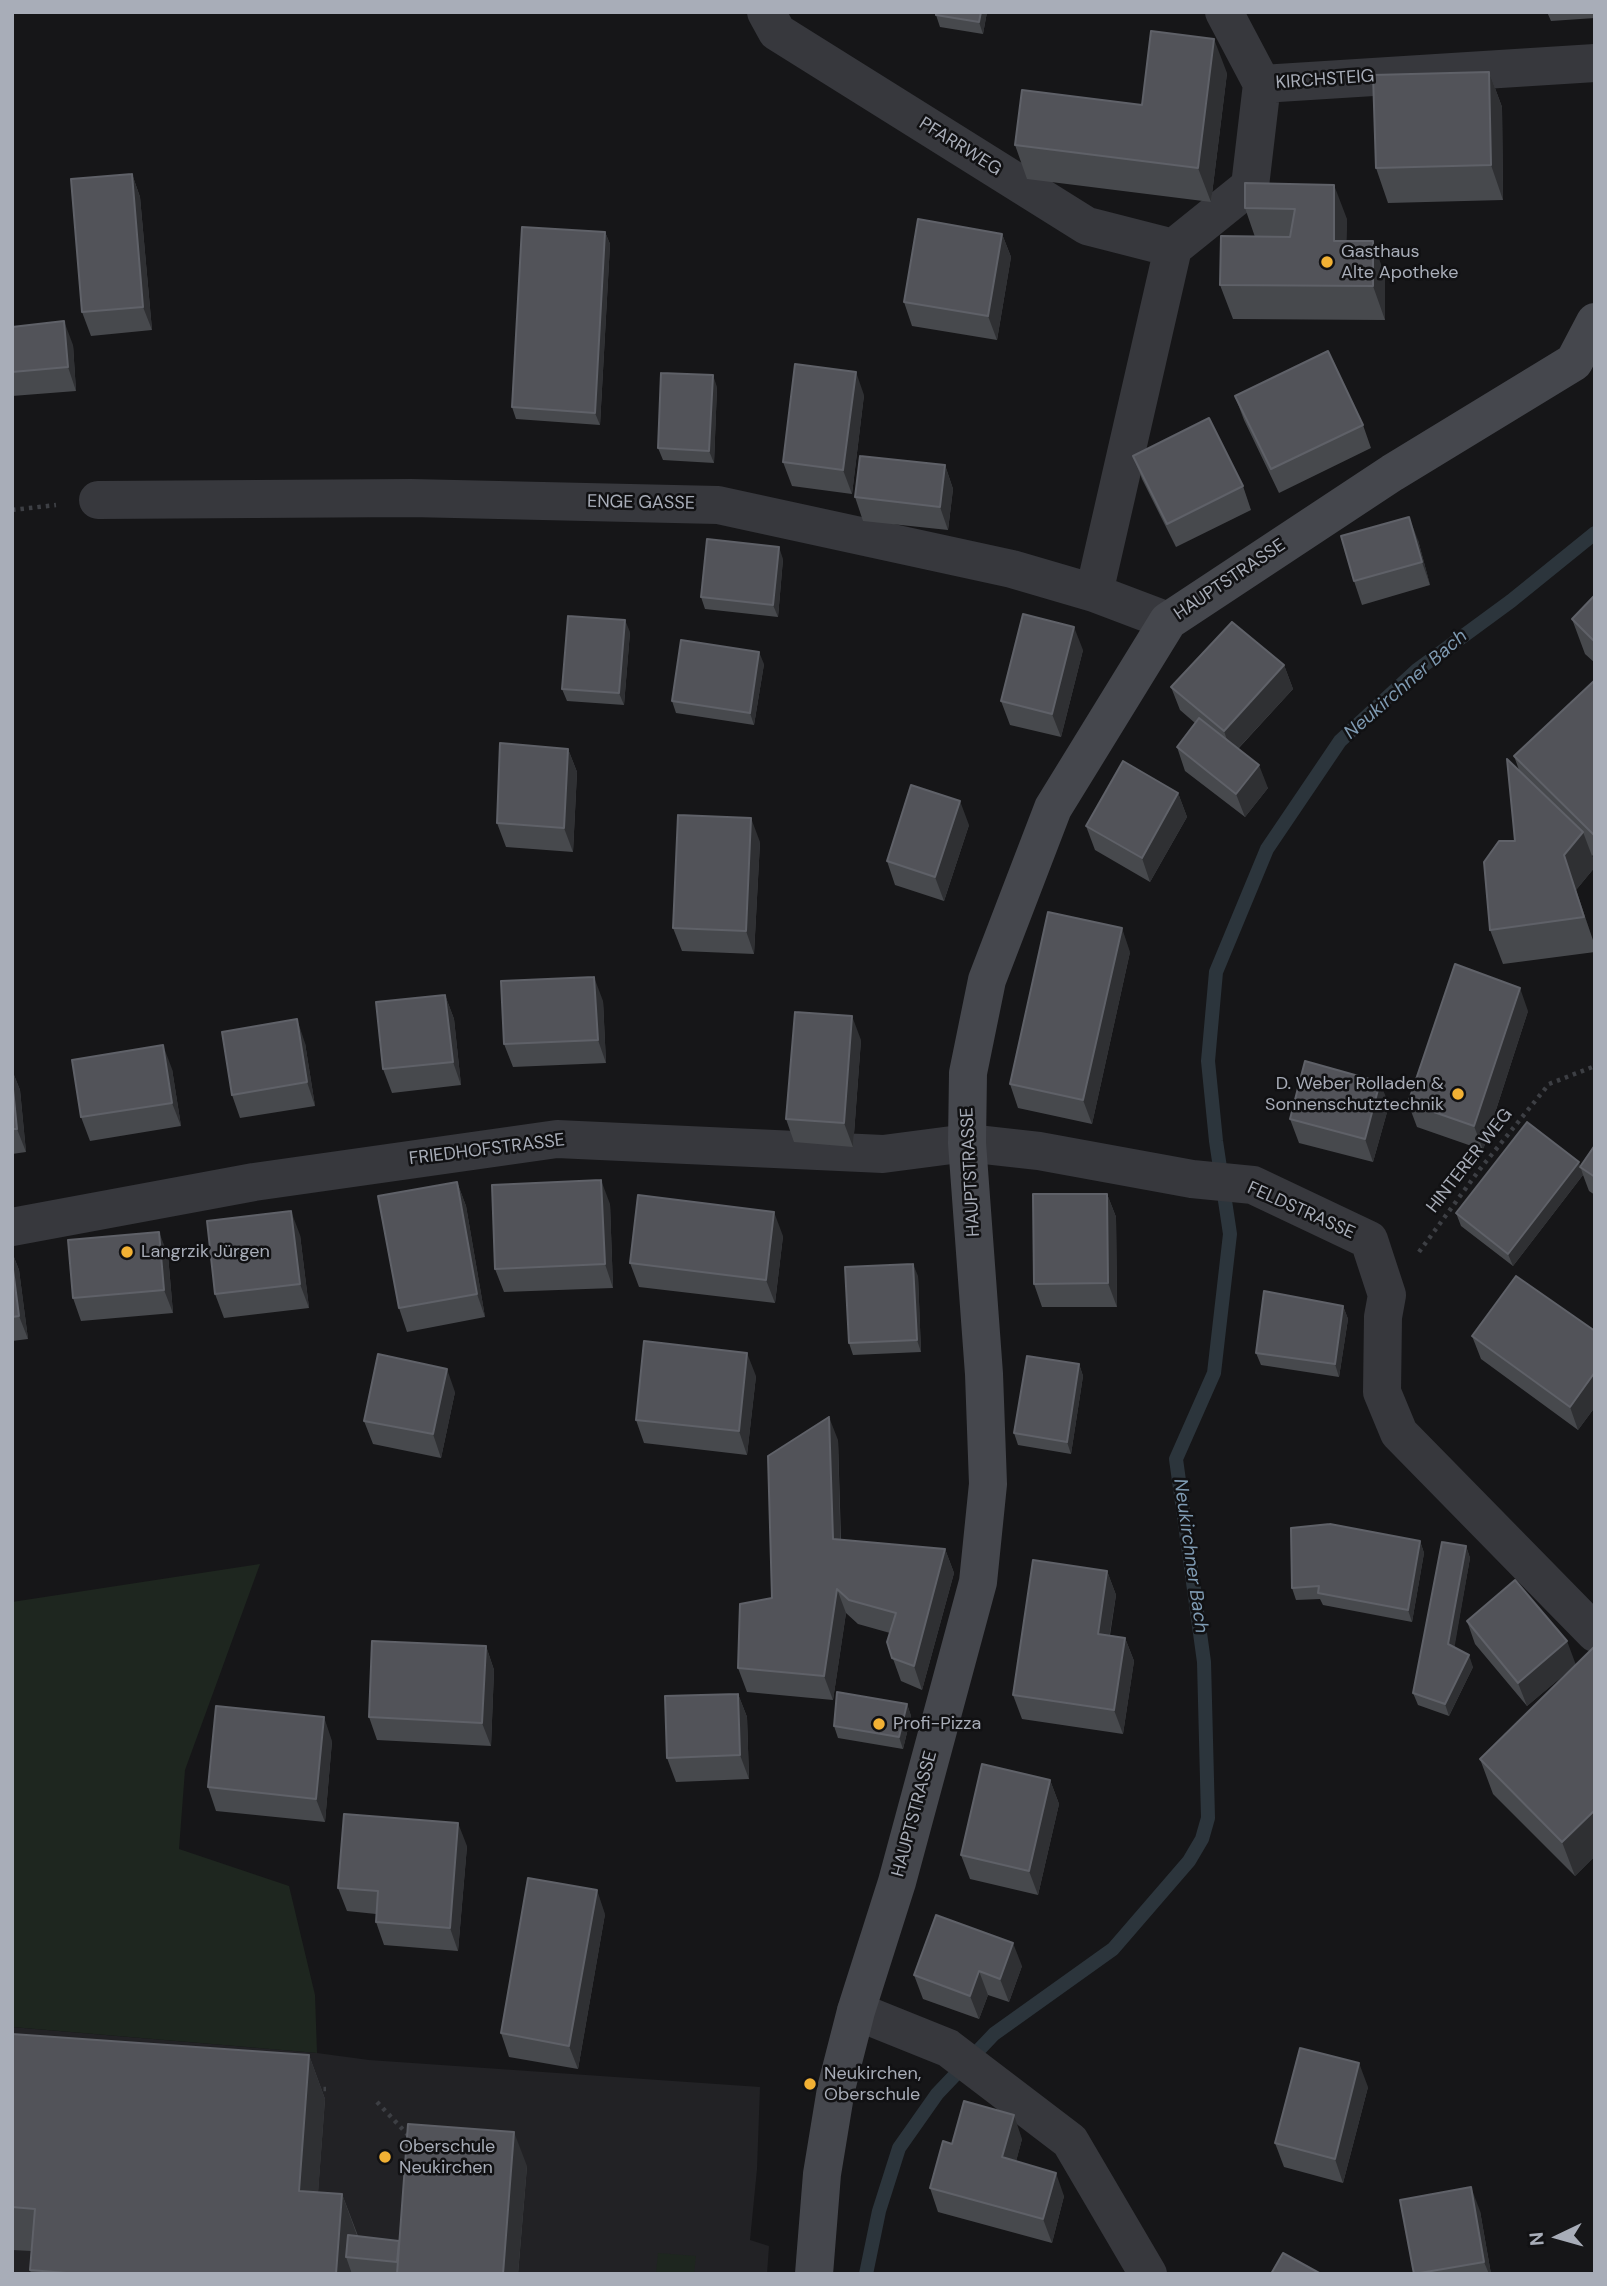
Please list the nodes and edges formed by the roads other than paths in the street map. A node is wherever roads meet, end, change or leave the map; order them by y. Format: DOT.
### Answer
graph roads {
  1 [pos="766,12"];
  2 [pos="1224,12"];
  3 [pos="1595,63"];
  4 [pos="1262,84"];
  5 [pos="1173,248"];
  6 [pos="1595,323"];
  7 [pos="1585,368"];
  8 [pos="98,500"];
  9 [pos="1094,593"];
  10 [pos="1168,621"];
  11 [pos="967,1143"];
  12 [pos="12,1227"];
  13 [pos="1595,1633"];
  14 [pos="856,2011"];
  15 [pos="814,2274"];
  16 [pos="1148,2274"];
  1 -- 5 [label="street, PFARRWEG"];
  2 -- 4 [label="street, KIRCHSTEIG"];
  3 -- 4 [label="street, KIRCHSTEIG"];
  4 -- 5 [label="street"];
  5 -- 9 [label="street"];
  6 -- 7 [label="main road, HAUPTSTRASSE"];
  7 -- 10 [label="main road, HAUPTSTRASSE"];
  8 -- 9 [label="street, ENGE GASSE"];
  9 -- 10 [label="street, ENGE GASSE"];
  10 -- 11 [label="main road, HAUPTSTRASSE"];
  11 -- 12 [label="street, FRIEDHOFSTRASSE"];
  11 -- 13 [label="street, FELDSTRASSE"];
  11 -- 14 [label="main road, HAUPTSTRASSE"];
  14 -- 15 [label="main road, HAUPTSTRASSE"];
  14 -- 16 [label="street"];
}
